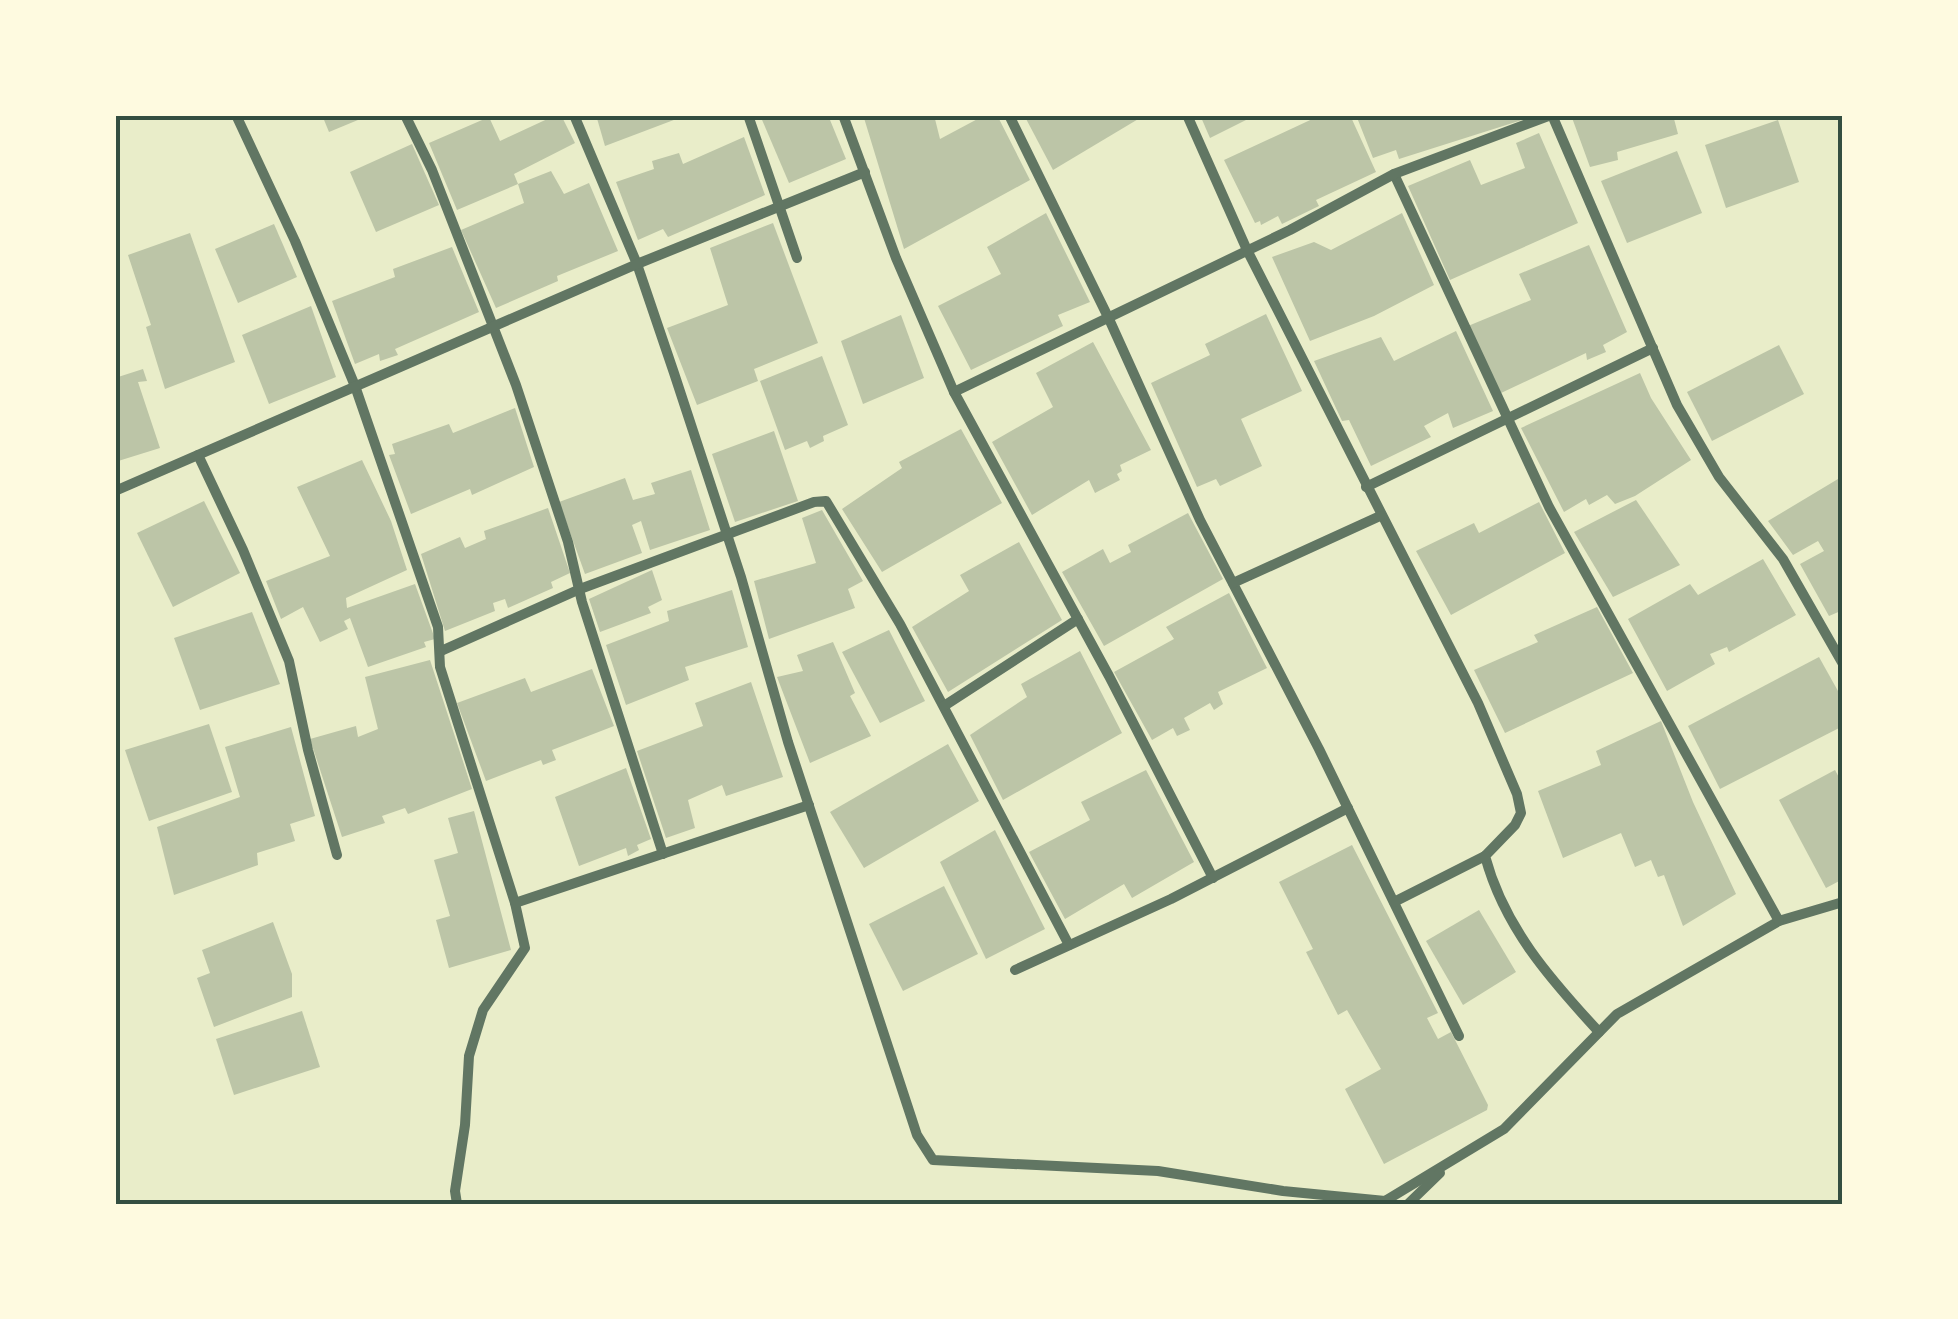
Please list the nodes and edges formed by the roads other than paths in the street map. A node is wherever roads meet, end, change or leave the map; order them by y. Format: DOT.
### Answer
graph roads {
  1 [pos="236,115"];
  2 [pos="405,115"];
  3 [pos="574,115"];
  4 [pos="748,115"];
  5 [pos="843,115"];
  6 [pos="1008,115"];
  7 [pos="1187,115"];
  8 [pos="1552,115"];
  9 [pos="865,172"];
  10 [pos="1394,174"];
  11 [pos="779,204"];
  12 [pos="1247,250"];
  13 [pos="797,258"];
  14 [pos="637,264"];
  15 [pos="1109,319"];
  16 [pos="492,326"];
  17 [pos="1653,348"];
  18 [pos="355,386"];
  19 [pos="954,392"];
  20 [pos="1505,418"];
  21 [pos="198,455"];
  22 [pos="1366,487"];
  23 [pos="115,490"];
  24 [pos="1380,516"];
  25 [pos="728,536"];
  26 [pos="1233,584"];
  27 [pos="580,589"];
  28 [pos="1078,619"];
  29 [pos="441,651"];
  30 [pos="1843,664"];
  31 [pos="944,706"];
  32 [pos="809,805"];
  33 [pos="1348,808"];
  34 [pos="663,854"];
  35 [pos="337,855"];
  36 [pos="1485,856"];
  37 [pos="1213,878"];
  38 [pos="1394,902"];
  39 [pos="1843,902"];
  40 [pos="515,903"];
  41 [pos="1778,921"];
  42 [pos="1069,945"];
  43 [pos="1014,970"];
  44 [pos="1599,1032"];
  45 [pos="1459,1036"];
  46 [pos="1453,1160"];
  47 [pos="458,1204"];
  48 [pos="1408,1204"];
  1 -- 18 [label="street"];
  2 -- 16 [label="street"];
  3 -- 14 [label="street"];
  4 -- 11 [label="street"];
  5 -- 9 [label="street"];
  6 -- 15 [label="street"];
  7 -- 12 [label="street"];
  8 -- 10 [label="street"];
  8 -- 17 [label="street"];
  9 -- 11 [label="street"];
  9 -- 19 [label="street"];
  10 -- 12 [label="street"];
  10 -- 20 [label="street"];
  11 -- 13 [label="street"];
  11 -- 14 [label="street"];
  12 -- 15 [label="street"];
  12 -- 22 [label="street"];
  14 -- 16 [label="street"];
  14 -- 25 [label="street"];
  15 -- 19 [label="street"];
  15 -- 26 [label="street"];
  16 -- 18 [label="street"];
  16 -- 27 [label="street"];
  17 -- 20 [label="street"];
  17 -- 30 [label="street"];
  18 -- 21 [label="street"];
  18 -- 29 [label="street"];
  19 -- 28 [label="street"];
  20 -- 22 [label="street"];
  20 -- 41 [label="street"];
  21 -- 23 [label="street"];
  21 -- 35 [label="street"];
  22 -- 24 [label="street"];
  24 -- 26 [label="street"];
  24 -- 36 [label="street"];
  25 -- 27 [label="street"];
  25 -- 31 [label="street"];
  25 -- 32 [label="street"];
  26 -- 33 [label="street"];
  27 -- 29 [label="street"];
  27 -- 34 [label="street"];
  28 -- 31 [label="street"];
  28 -- 37 [label="street"];
  29 -- 40 [label="street"];
  31 -- 42 [label="street"];
  32 -- 34 [label="street"];
  32 -- 46 [label="street"];
  33 -- 37 [label="street"];
  33 -- 38 [label="street"];
  34 -- 40 [label="street"];
  36 -- 38 [label="street"];
  36 -- 44 [label="street"];
  37 -- 42 [label="street"];
  38 -- 45 [label="street"];
  39 -- 41 [label="street"];
  40 -- 47 [label="street"];
  41 -- 44 [label="street"];
  42 -- 43 [label="street"];
  44 -- 46 [label="street"];
  46 -- 48 [label="street"];
}
